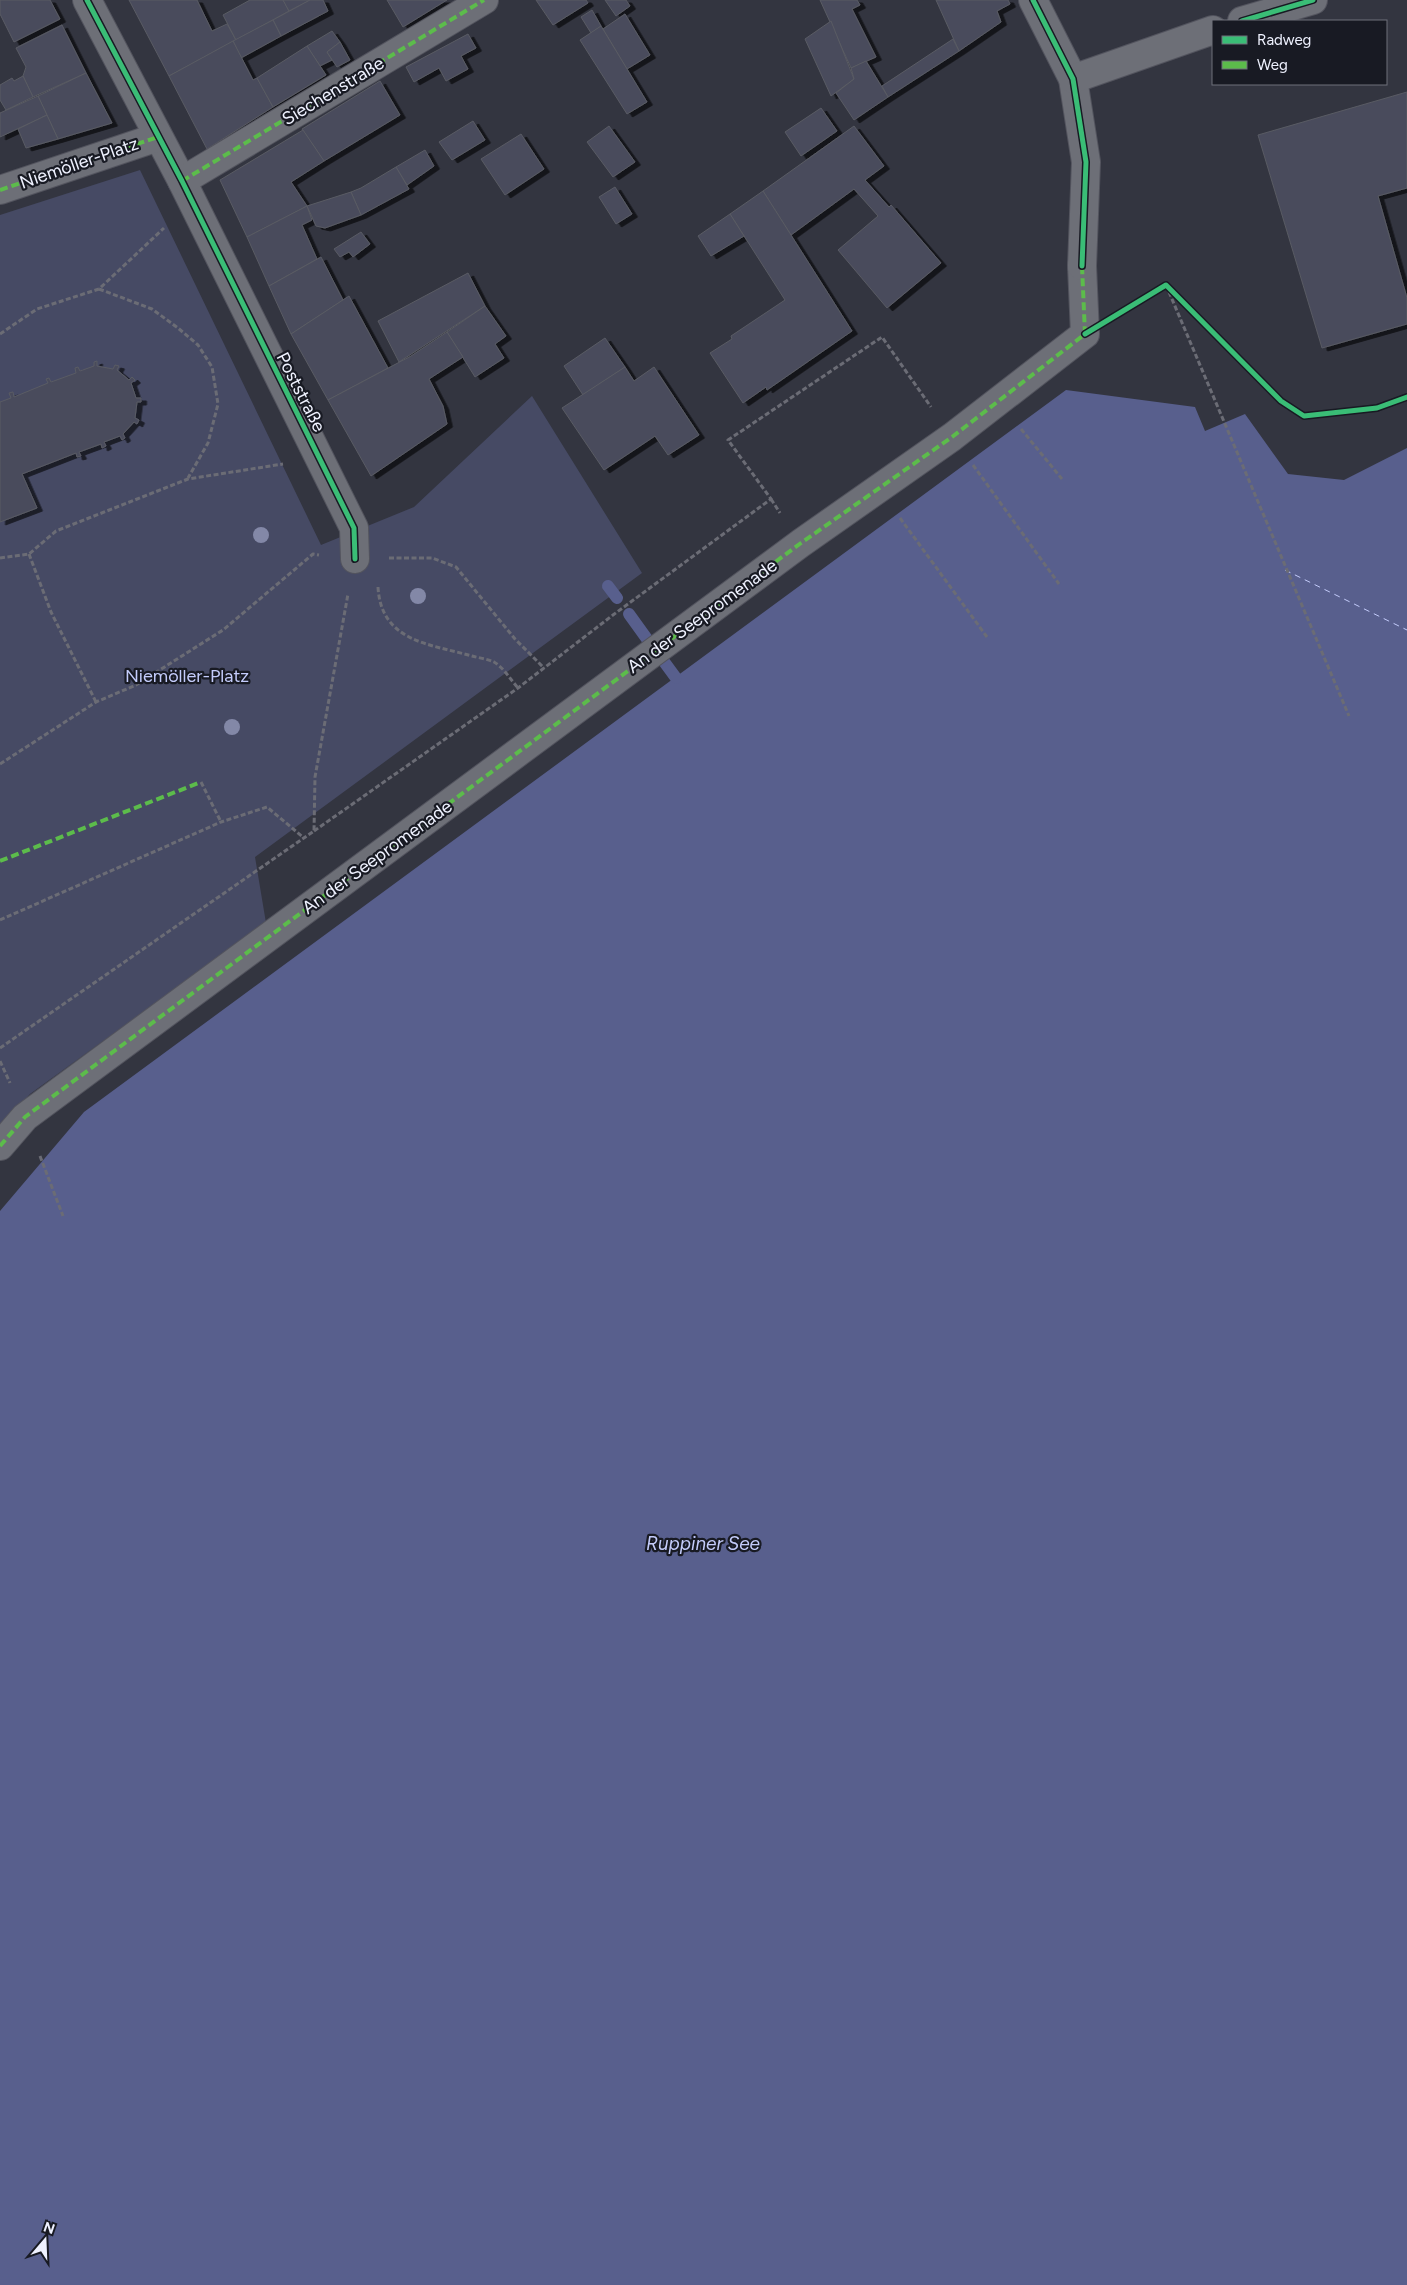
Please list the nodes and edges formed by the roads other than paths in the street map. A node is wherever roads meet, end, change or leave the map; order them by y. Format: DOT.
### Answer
graph roads {
  1 [pos="87,0"];
  2 [pos="484,0"];
  3 [pos="1034,0"];
  4 [pos="1313,0"];
  5 [pos="1245,20"];
  6 [pos="1212,30"];
  7 [pos="1073,79"];
  8 [pos="158,137"];
  9 [pos="0,190"];
  10 [pos="186,192"];
  11 [pos="355,559"];
  12 [pos="0,1146"];
  1 -- 8 [label="street, Poststraße"];
  2 -- 10 [label="street, Siechenstraße"];
  3 -- 7 [label="street, An der Seepromenade"];
  4 -- 5 [label="street"];
  6 -- 7 [label="street"];
  7 -- 12 [label="street, An der Seepromenade"];
  8 -- 9 [label="street, Niemöller-Platz"];
  8 -- 10 [label="street, Poststraße"];
  10 -- 11 [label="street, Poststraße"];
}
